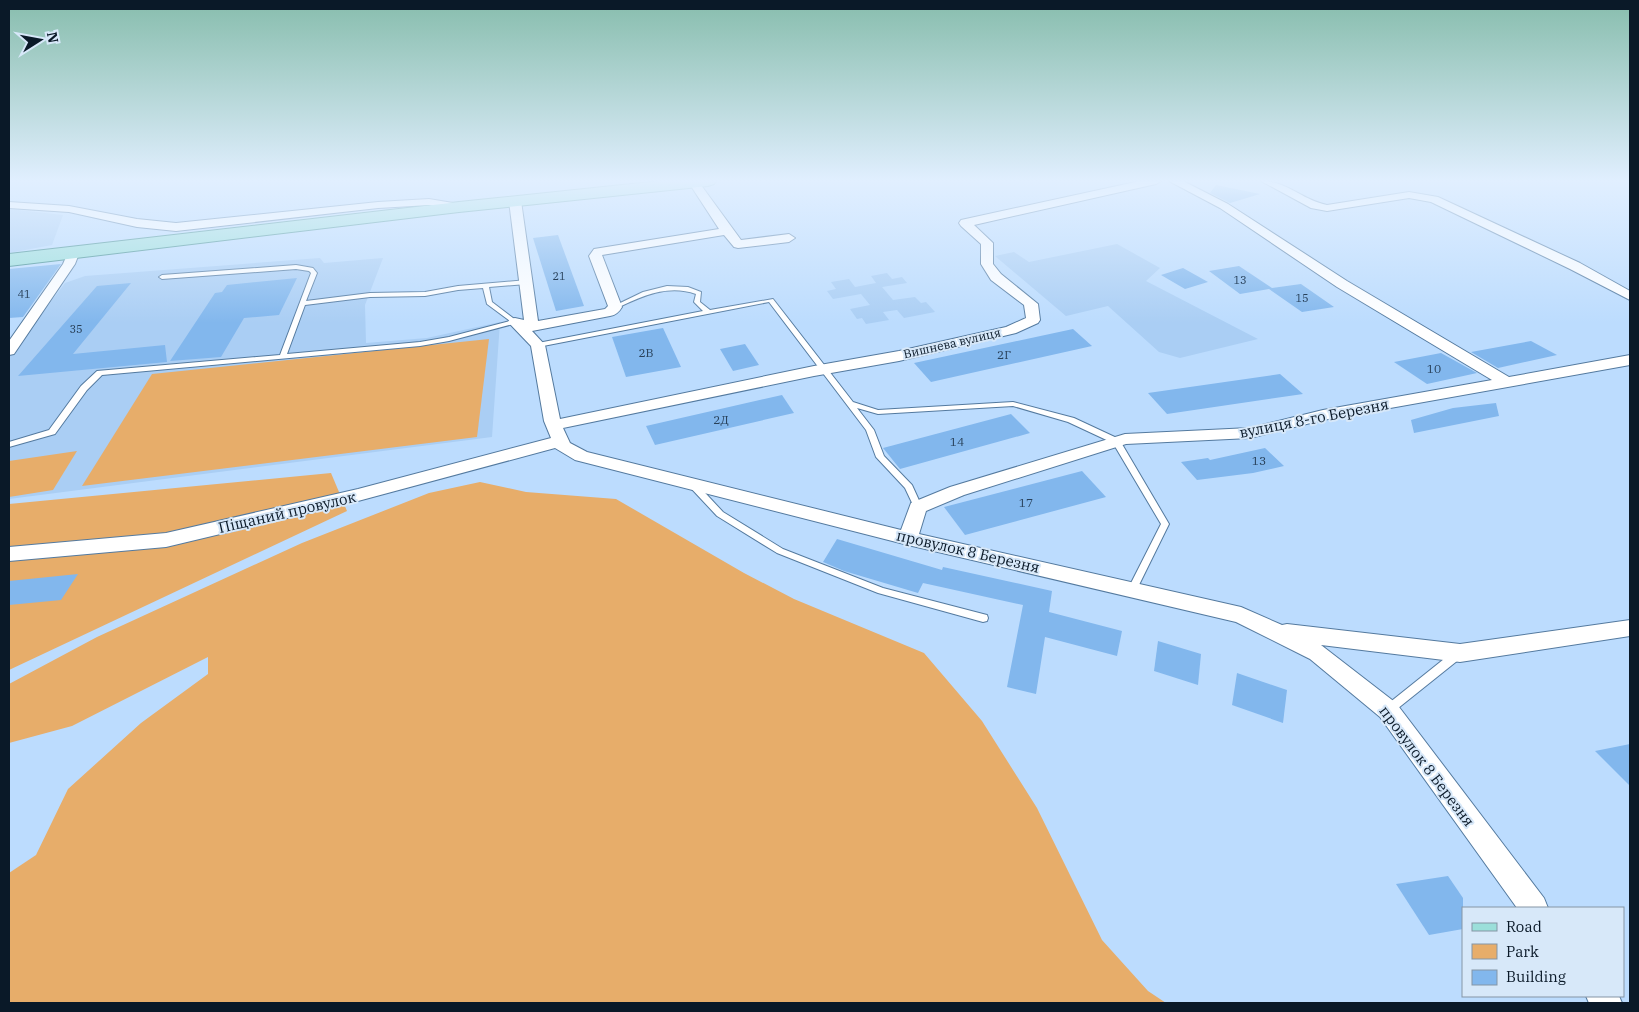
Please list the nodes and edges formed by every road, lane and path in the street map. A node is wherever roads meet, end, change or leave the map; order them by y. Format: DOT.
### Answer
graph roads {
  1 [pos="273,228"];
  2 [pos="519,228"];
  3 [pos="726,228"];
  4 [pos="971,228"];
  5 [pos="1258,228"];
  6 [pos="1496,228"];
  7 [pos="727,231"];
  8 [pos="789,238"];
  9 [pos="74,251"];
  10 [pos="9,260"];
  11 [pos="162,277"];
  12 [pos="527,282"];
  13 [pos="486,287"];
  14 [pos="1630,296"];
  15 [pos="302,303"];
  16 [pos="615,307"];
  17 [pos="708,311"];
  18 [pos="528,331"];
  19 [pos="9,352"];
  20 [pos="283,356"];
  21 [pos="1630,360"];
  22 [pos="822,370"];
  23 [pos="1506,382"];
  24 [pos="850,404"];
  25 [pos="557,433"];
  26 [pos="1116,441"];
  27 [pos="9,445"];
  28 [pos="691,483"];
  29 [pos="918,507"];
  30 [pos="908,538"];
  31 [pos="9,554"];
  32 [pos="1133,589"];
  33 [pos="983,618"];
  34 [pos="1630,628"];
  35 [pos="1272,630"];
  36 [pos="1460,653"];
  37 [pos="1388,710"];
  38 [pos="1533,907"];
  1 -- 9 [label="main road"];
  2 -- 12 [label="street"];
  3 -- 7 [label="street"];
  4 -- 22 [label="street, Вишнева вулиця"];
  5 -- 23 [label="street"];
  6 -- 14 [label="street"];
  7 -- 8 [label="street"];
  7 -- 16 [label="street"];
  9 -- 10 [label="main road"];
  9 -- 19 [label="street"];
  11 -- 15 [label="lane"];
  12 -- 13 [label="lane"];
  12 -- 18 [label="street"];
  13 -- 15 [label="lane"];
  13 -- 18 [label="lane"];
  15 -- 20 [label="lane"];
  16 -- 17 [label="lane"];
  16 -- 18 [label="street"];
  17 -- 18 [label="lane"];
  17 -- 22 [label="lane"];
  18 -- 20 [label="lane"];
  18 -- 25 [label="street"];
  20 -- 27 [label="lane"];
  21 -- 23 [label="street, вулиця 8-го Березня"];
  22 -- 24 [label="lane"];
  22 -- 25 [label="street, Вишнева вулиця"];
  23 -- 26 [label="street, вулиця 8-го Березня"];
  24 -- 26 [label="lane"];
  24 -- 29 [label="lane"];
  25 -- 28 [label="street, провулок 8 Березня"];
  25 -- 31 [label="street, Піщаний провулок"];
  26 -- 29 [label="street, вулиця 8-го Березня"];
  26 -- 32 [label="lane"];
  28 -- 30 [label="street, провулок 8 Березня"];
  28 -- 33 [label="lane"];
  29 -- 30 [label="street"];
  30 -- 32 [label="street, провулок 8 Березня"];
  32 -- 35 [label="street, провулок 8 Березня"];
  34 -- 36 [label="street"];
  35 -- 36 [label="street"];
  35 -- 37 [label="street, провулок 8 Березня"];
  36 -- 37 [label="lane"];
  37 -- 38 [label="street, провулок 8 Березня"];
}
